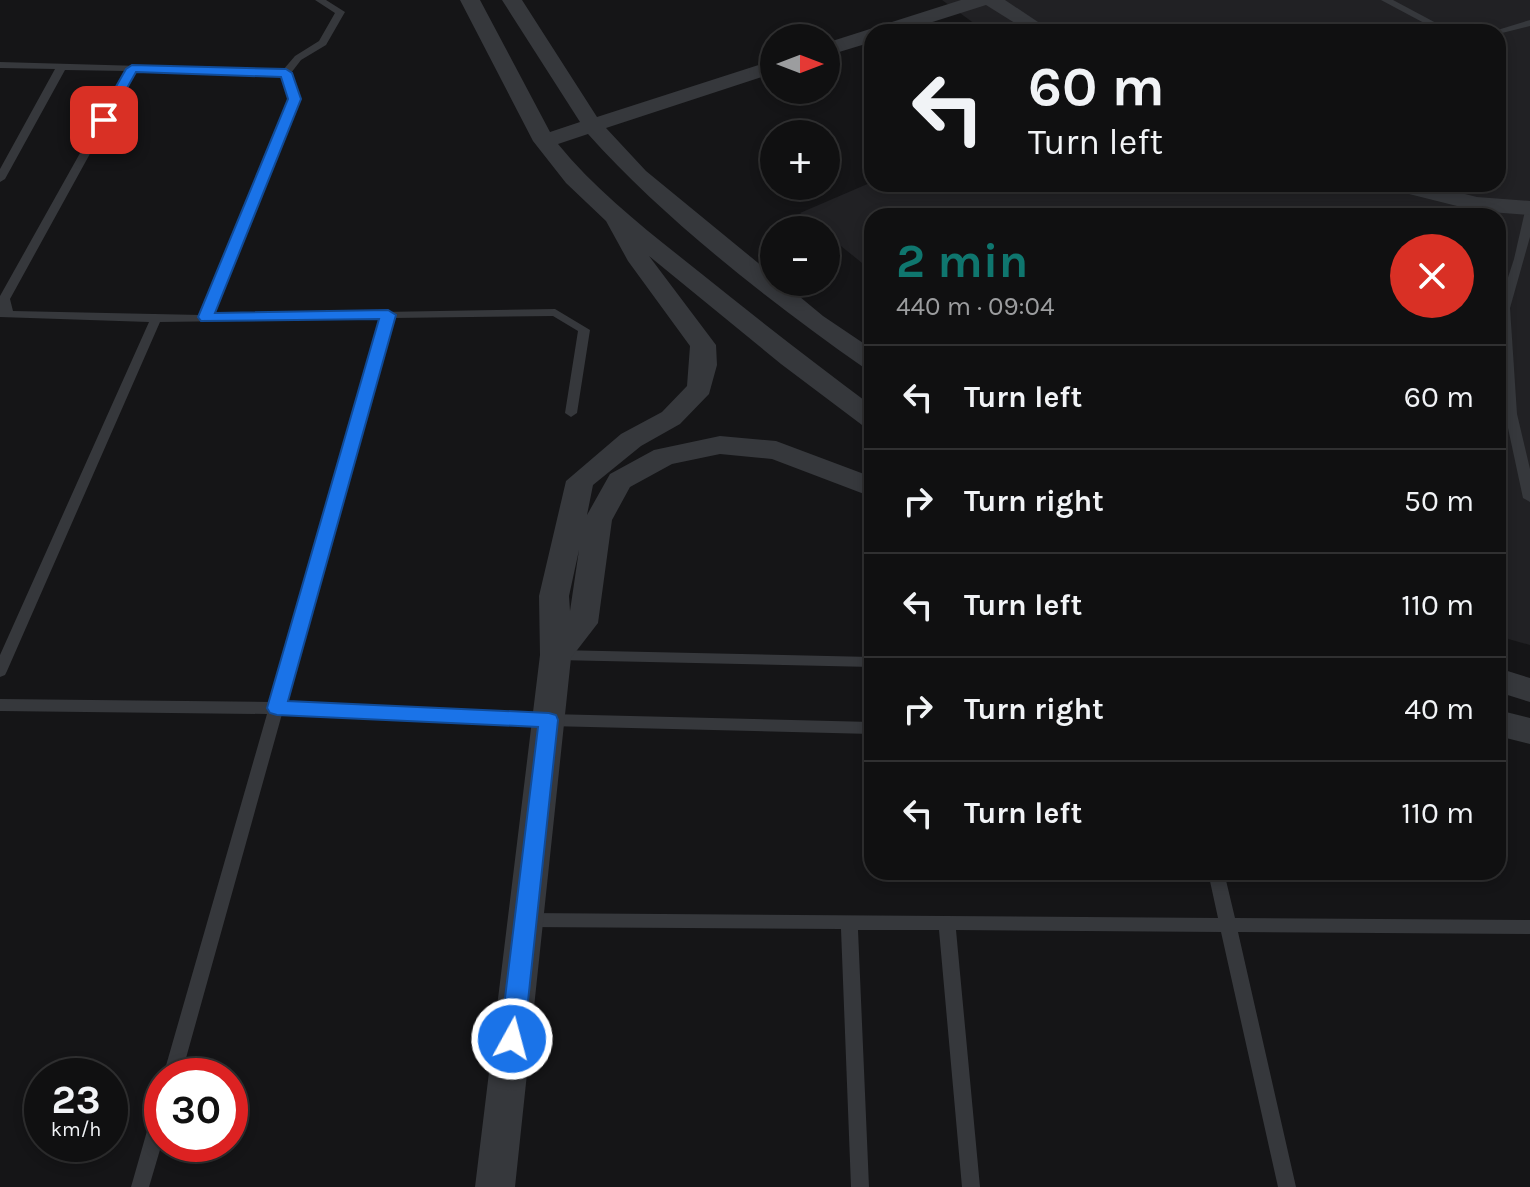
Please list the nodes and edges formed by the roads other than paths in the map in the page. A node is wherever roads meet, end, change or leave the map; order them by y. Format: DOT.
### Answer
graph roads {
  1 [pos="320,0"];
  2 [pos="470,0"];
  3 [pos="512,0"];
  4 [pos="981,0"];
  5 [pos="992,0"];
  6 [pos="1386,0"];
  7 [pos="1530,23"];
  8 [pos="906,24"];
  9 [pos="1030,24"];
  10 [pos="1432,24"];
  11 [pos="1506,29"];
  12 [pos="864,38"];
  13 [pos="840,45"];
  14 [pos="0,65"];
  15 [pos="62,66"];
  16 [pos="132,69"];
  17 [pos="760,71"];
  18 [pos="286,73"];
  19 [pos="592,125"];
  20 [pos="544,141"];
  21 [pos="0,179"];
  22 [pos="1429,192"];
  23 [pos="1530,209"];
  24 [pos="616,217"];
  25 [pos="1526,250"];
  26 [pos="2,298"];
  27 [pos="1506,303"];
  28 [pos="4,313"];
  29 [pos="388,315"];
  30 [pos="206,317"];
  31 [pos="156,319"];
  32 [pos="1506,338"];
  33 [pos="864,355"];
  34 [pos="571,413"];
  35 [pos="864,413"];
  36 [pos="864,485"];
  37 [pos="1530,498"];
  38 [pos="556,655"];
  39 [pos="864,662"];
  40 [pos="0,671"];
  41 [pos="1506,682"];
  42 [pos="1530,690"];
  43 [pos="0,705"];
  44 [pos="277,708"];
  45 [pos="549,720"];
  46 [pos="1506,725"];
  47 [pos="864,728"];
  48 [pos="1530,731"];
  49 [pos="1218,880"];
  50 [pos="525,920"];
  51 [pos="849,922"];
  52 [pos="947,923"];
  53 [pos="1228,925"];
  54 [pos="1530,927"];
  55 [pos="177,1058"];
  56 [pos="147,1162"];
  57 [pos="140,1187"];
  58 [pos="495,1187"];
  59 [pos="860,1187"];
  60 [pos="971,1187"];
  61 [pos="1287,1187"];
  1 -- 18 [label="lane"];
  2 -- 20 [label="street"];
  3 -- 19 [label="street"];
  4 -- 8 [label="street"];
  5 -- 9 [label="street"];
  6 -- 10 [label="lane"];
  7 -- 11 [label="lane"];
  12 -- 13 [label="street"];
  14 -- 15 [label="lane"];
  15 -- 16 [label="lane"];
  15 -- 21 [label="lane"];
  16 -- 18 [label="lane"];
  16 -- 26 [label="lane"];
  17 -- 19 [label="street"];
  18 -- 30 [label="lane"];
  19 -- 20 [label="street"];
  19 -- 33 [label="street"];
  20 -- 24 [label="street"];
  22 -- 23 [label="street"];
  23 -- 25 [label="lane"];
  24 -- 35 [label="street"];
  24 -- 38 [label="street"];
  25 -- 27 [label="lane"];
  26 -- 28 [label="lane"];
  28 -- 31 [label="lane"];
  29 -- 30 [label="lane"];
  29 -- 34 [label="lane"];
  29 -- 44 [label="lane"];
  30 -- 31 [label="lane"];
  31 -- 40 [label="lane"];
  32 -- 37 [label="lane"];
  36 -- 38 [label="street"];
  38 -- 39 [label="lane"];
  38 -- 45 [label="street"];
  41 -- 42 [label="street"];
  43 -- 44 [label="lane"];
  44 -- 45 [label="lane"];
  44 -- 55 [label="lane"];
  45 -- 47 [label="lane"];
  45 -- 50 [label="street"];
  46 -- 48 [label="street"];
  49 -- 53 [label="lane"];
  50 -- 51 [label="lane"];
  50 -- 58 [label="street"];
  51 -- 52 [label="lane"];
  51 -- 59 [label="lane"];
  52 -- 53 [label="lane"];
  52 -- 60 [label="lane"];
  53 -- 54 [label="lane"];
  53 -- 61 [label="lane"];
  56 -- 57 [label="lane"];
}
